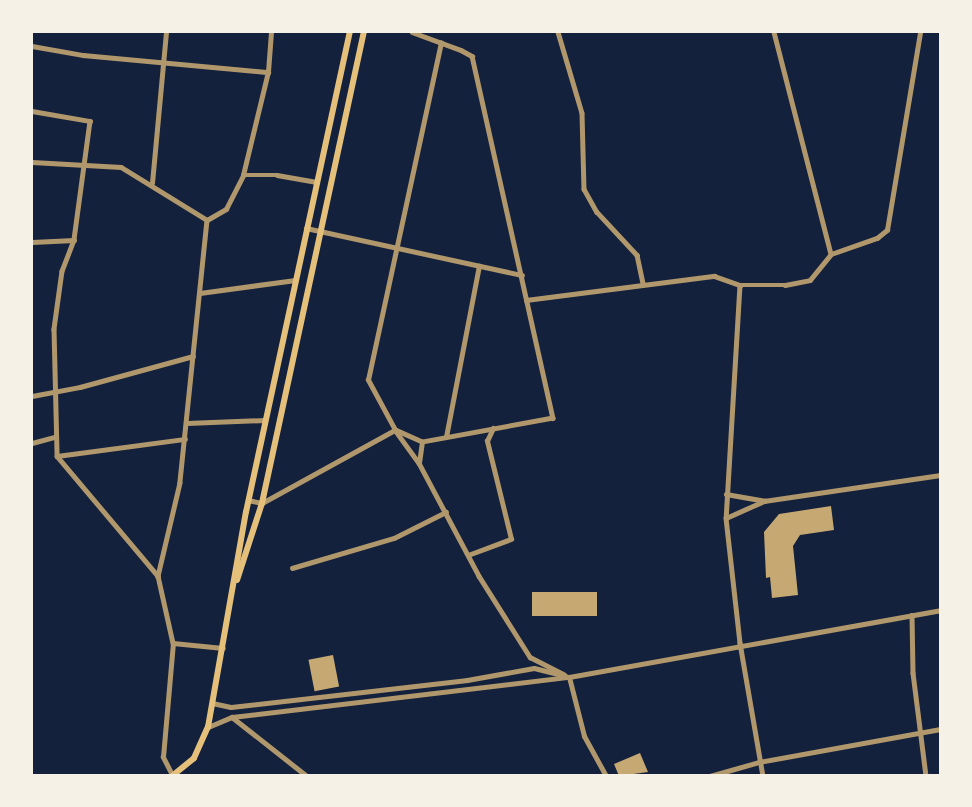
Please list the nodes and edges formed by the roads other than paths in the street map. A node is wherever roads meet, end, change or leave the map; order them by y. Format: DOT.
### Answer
graph roads {
  1 [pos="166,32"];
  2 [pos="271,32"];
  3 [pos="350,32"];
  4 [pos="364,32"];
  5 [pos="412,32"];
  6 [pos="558,32"];
  7 [pos="774,32"];
  8 [pos="920,32"];
  9 [pos="441,44"];
  10 [pos="32,46"];
  11 [pos="166,61"];
  12 [pos="268,72"];
  13 [pos="32,111"];
  14 [pos="32,162"];
  15 [pos="86,167"];
  16 [pos="243,175"];
  17 [pos="316,182"];
  18 [pos="152,183"];
  19 [pos="207,220"];
  20 [pos="306,228"];
  21 [pos="319,231"];
  22 [pos="74,240"];
  23 [pos="32,242"];
  24 [pos="398,249"];
  25 [pos="831,254"];
  26 [pos="479,266"];
  27 [pos="522,275"];
  28 [pos="294,280"];
  29 [pos="643,284"];
  30 [pos="740,285"];
  31 [pos="200,293"];
  32 [pos="526,300"];
  33 [pos="193,356"];
  34 [pos="55,391"];
  35 [pos="32,396"];
  36 [pos="265,420"];
  37 [pos="187,423"];
  38 [pos="493,428"];
  39 [pos="394,430"];
  40 [pos="55,437"];
  41 [pos="446,437"];
  42 [pos="185,440"];
  43 [pos="422,442"];
  44 [pos="32,443"];
  45 [pos="57,456"];
  46 [pos="419,463"];
  47 [pos="940,476"];
  48 [pos="726,494"];
  49 [pos="248,500"];
  50 [pos="764,501"];
  51 [pos="262,503"];
  52 [pos="446,512"];
  53 [pos="726,518"];
  54 [pos="468,555"];
  55 [pos="292,568"];
  56 [pos="158,576"];
  57 [pos="229,603"];
  58 [pos="940,610"];
  59 [pos="912,615"];
  60 [pos="173,643"];
  61 [pos="740,643"];
  62 [pos="223,648"];
  63 [pos="569,677"];
  64 [pos="212,703"];
  65 [pos="232,717"];
  66 [pos="208,727"];
  67 [pos="940,729"];
  68 [pos="919,734"];
  69 [pos="759,762"];
  70 [pos="172,776"];
  71 [pos="307,776"];
  72 [pos="606,776"];
  73 [pos="710,776"];
  74 [pos="763,776"];
  75 [pos="926,776"];
  1 -- 11 [label="street"];
  2 -- 12 [label="street"];
  3 -- 17 [label="main road"];
  4 -- 21 [label="main road"];
  5 -- 9 [label="street"];
  6 -- 29 [label="street"];
  7 -- 25 [label="street"];
  8 -- 25 [label="street"];
  9 -- 24 [label="street"];
  9 -- 27 [label="street"];
  10 -- 11 [label="street"];
  11 -- 12 [label="street"];
  11 -- 18 [label="street"];
  12 -- 16 [label="street"];
  13 -- 15 [label="street"];
  14 -- 15 [label="street"];
  15 -- 18 [label="street"];
  15 -- 22 [label="street"];
  16 -- 17 [label="street"];
  16 -- 19 [label="street"];
  17 -- 20 [label="main road"];
  18 -- 19 [label="street"];
  19 -- 31 [label="street"];
  20 -- 21 [label="street"];
  20 -- 28 [label="main road"];
  21 -- 24 [label="street"];
  21 -- 51 [label="main road"];
  22 -- 23 [label="street"];
  22 -- 34 [label="street"];
  24 -- 26 [label="street"];
  24 -- 39 [label="street"];
  25 -- 30 [label="street"];
  26 -- 27 [label="street"];
  26 -- 41 [label="street"];
  27 -- 32 [label="street"];
  28 -- 31 [label="street"];
  28 -- 36 [label="main road"];
  29 -- 30 [label="street"];
  29 -- 32 [label="street"];
  30 -- 48 [label="street"];
  31 -- 33 [label="street"];
  32 -- 38 [label="street"];
  33 -- 34 [label="street"];
  33 -- 37 [label="street"];
  34 -- 35 [label="street"];
  34 -- 40 [label="street"];
  36 -- 37 [label="street"];
  36 -- 49 [label="main road"];
  37 -- 42 [label="street"];
  38 -- 41 [label="street"];
  38 -- 54 [label="street"];
  39 -- 43 [label="street"];
  39 -- 46 [label="street"];
  39 -- 51 [label="street"];
  40 -- 44 [label="street"];
  40 -- 45 [label="street"];
  41 -- 43 [label="street"];
  42 -- 45 [label="street"];
  42 -- 56 [label="street"];
  43 -- 46 [label="street"];
  45 -- 56 [label="street"];
  46 -- 52 [label="street"];
  47 -- 50 [label="street"];
  48 -- 50 [label="street"];
  48 -- 53 [label="street"];
  49 -- 51 [label="street"];
  49 -- 57 [label="main road"];
  50 -- 53 [label="street"];
  51 -- 57 [label="main road"];
  52 -- 54 [label="street"];
  52 -- 55 [label="street"];
  53 -- 61 [label="street"];
  54 -- 63 [label="street"];
  56 -- 60 [label="street"];
  57 -- 62 [label="main road"];
  58 -- 59 [label="street"];
  59 -- 61 [label="street"];
  59 -- 68 [label="street"];
  60 -- 62 [label="street"];
  60 -- 70 [label="street"];
  61 -- 63 [label="street"];
  61 -- 69 [label="street"];
  62 -- 64 [label="main road"];
  63 -- 64 [label="street"];
  63 -- 65 [label="street"];
  63 -- 72 [label="street"];
  64 -- 66 [label="main road"];
  65 -- 66 [label="street"];
  65 -- 71 [label="street"];
  66 -- 70 [label="main road"];
  67 -- 68 [label="street"];
  68 -- 69 [label="street"];
  68 -- 75 [label="street"];
  69 -- 73 [label="street"];
  69 -- 74 [label="street"];
}
